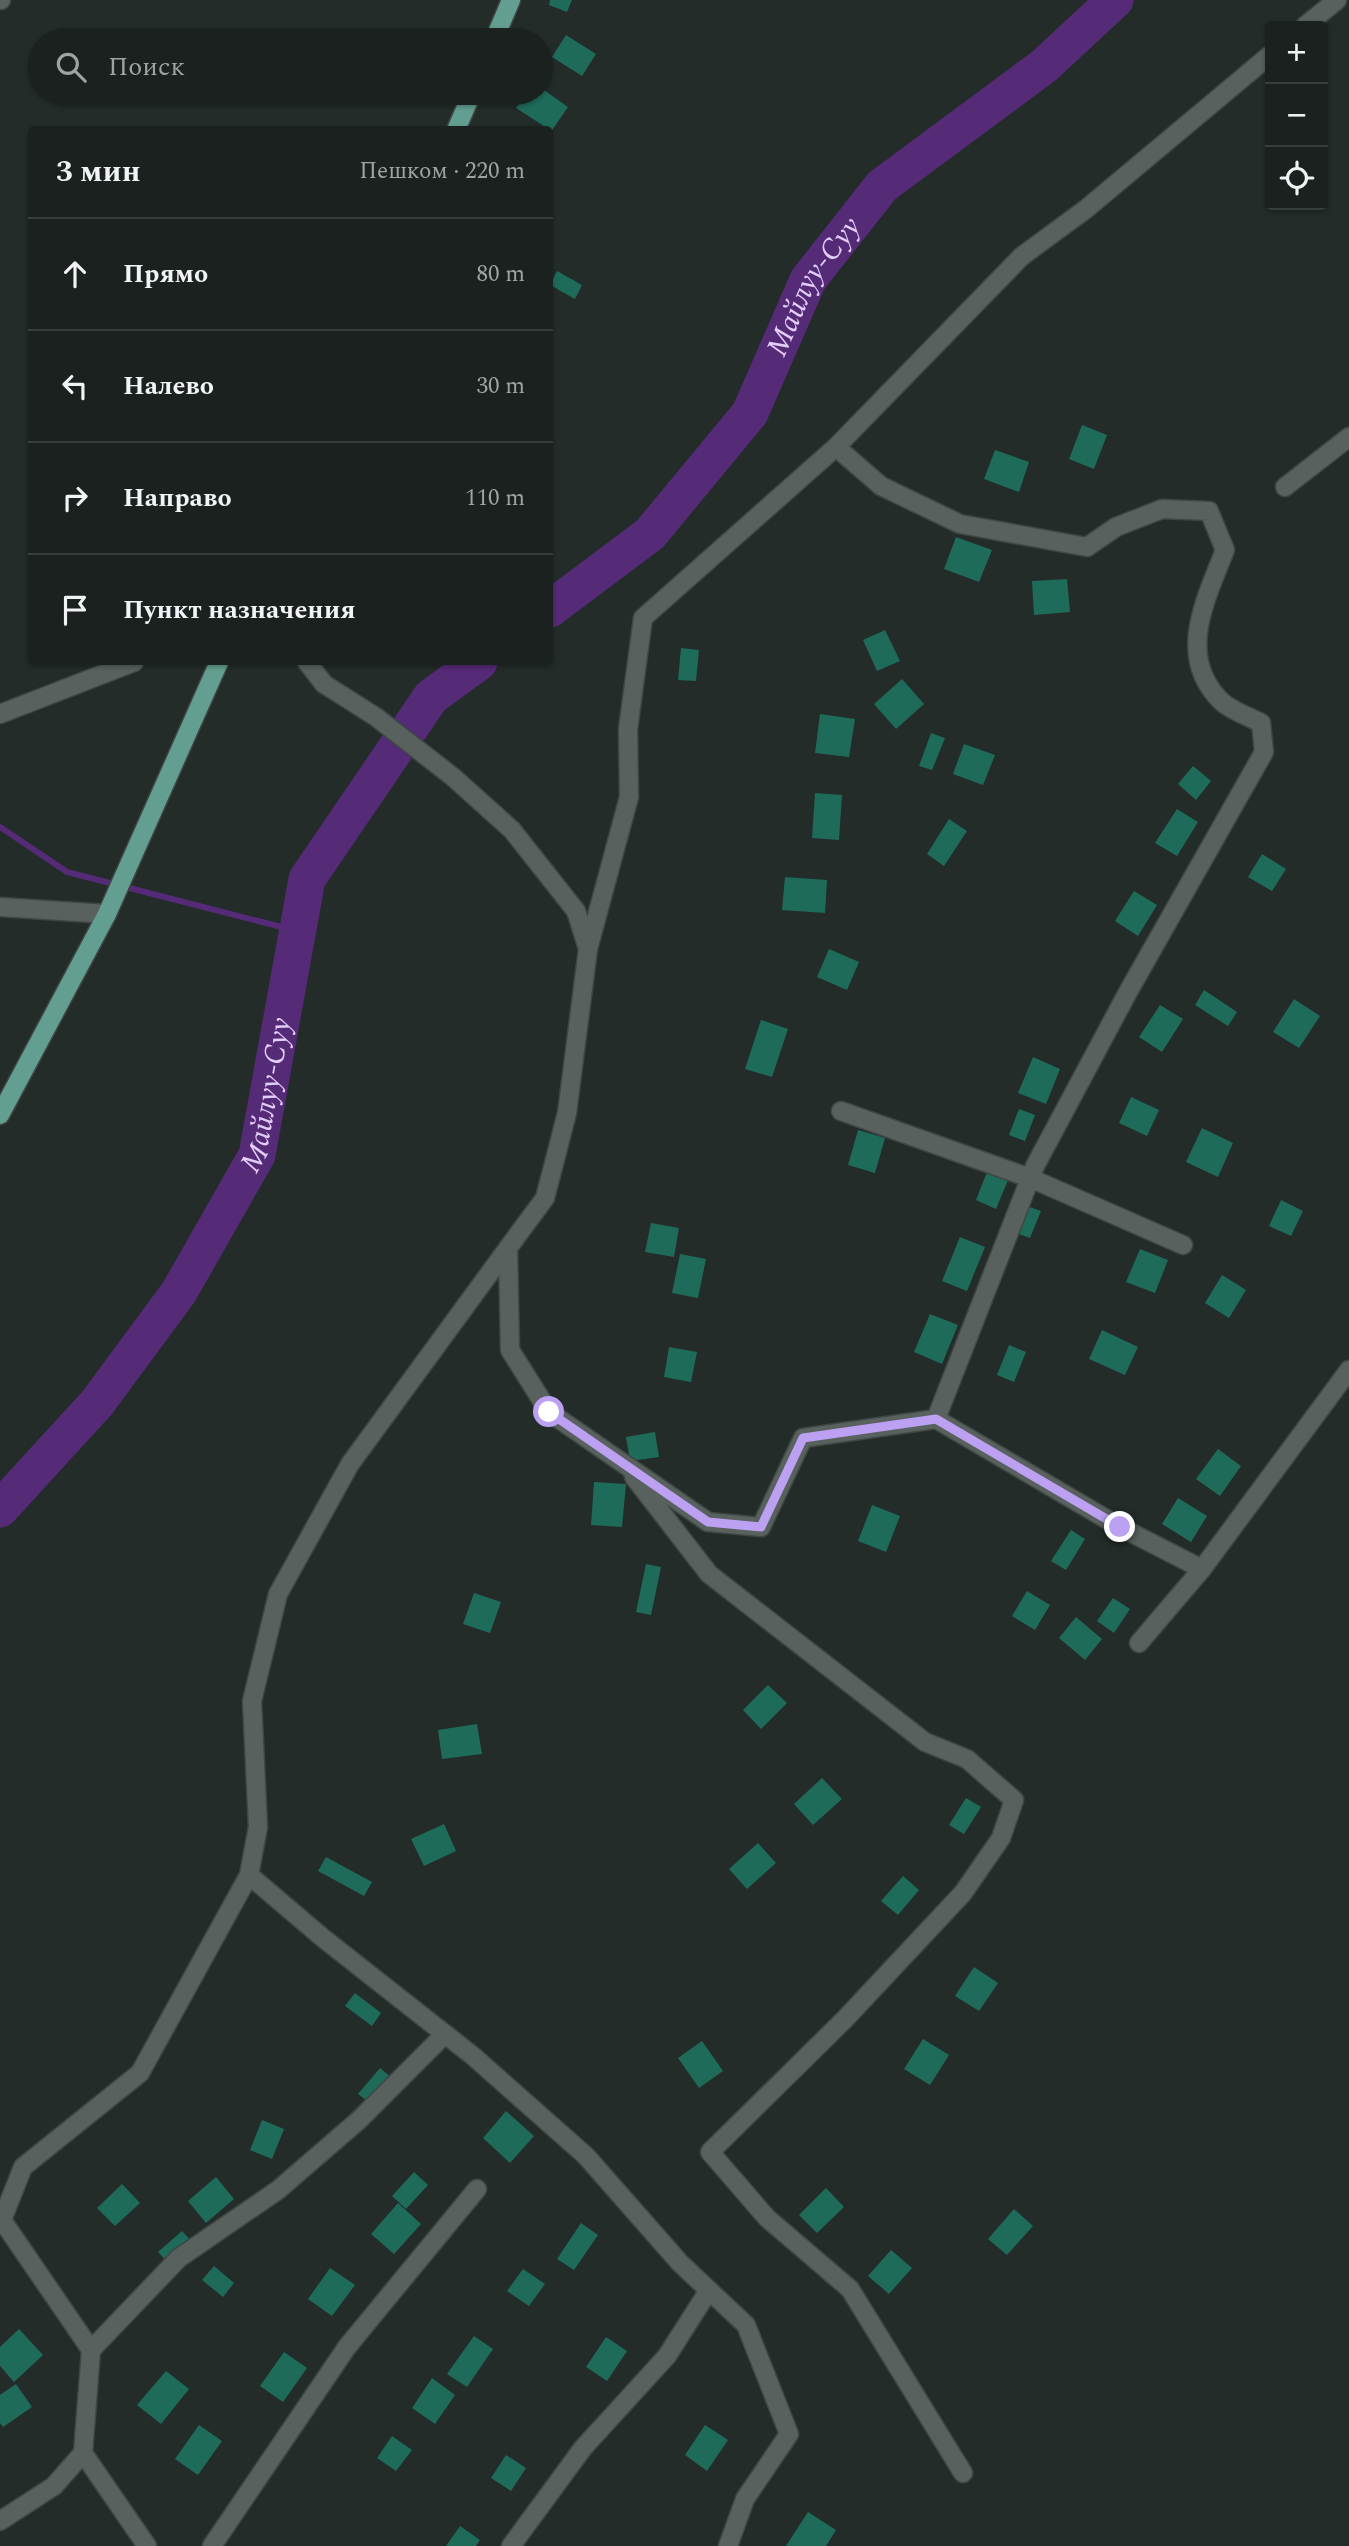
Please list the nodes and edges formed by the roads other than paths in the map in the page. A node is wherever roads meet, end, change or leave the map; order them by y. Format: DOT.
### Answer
graph roads {
  1 [pos="511,0"];
  2 [pos="1337,0"];
  3 [pos="1311,21"];
  4 [pos="499,28"];
  5 [pos="1265,59"];
  6 [pos="467,105"];
  7 [pos="458,126"];
  8 [pos="1349,437"];
  9 [pos="836,447"];
  10 [pos="1285,487"];
  11 [pos="126,665"];
  12 [pos="218,665"];
  13 [pos="309,665"];
  14 [pos="0,714"];
  15 [pos="0,907"];
  16 [pos="111,907"];
  17 [pos="588,949"];
  18 [pos="841,1111"];
  19 [pos="0,1115"];
  20 [pos="1030,1178"];
  21 [pos="1183,1245"];
  22 [pos="508,1248"];
  23 [pos="1349,1370"];
  24 [pos="936,1419"];
  25 [pos="624,1464"];
  26 [pos="1202,1569"];
  27 [pos="1139,1643"];
  28 [pos="249,1874"];
  29 [pos="445,2034"];
  30 [pos="477,2189"];
  31 [pos="709,2290"];
  32 [pos="91,2350"];
  33 [pos="83,2453"];
  34 [pos="963,2473"];
  35 [pos="0,2521"];
  36 [pos="147,2546"];
  37 [pos="212,2546"];
  38 [pos="511,2546"];
  39 [pos="728,2546"];
  1 -- 4 [label="main road"];
  2 -- 3 [label="street"];
  5 -- 9 [label="street"];
  6 -- 7 [label="main road"];
  8 -- 10 [label="street"];
  9 -- 17 [label="street"];
  9 -- 20 [label="street"];
  11 -- 14 [label="street"];
  12 -- 16 [label="main road"];
  13 -- 17 [label="street"];
  15 -- 16 [label="street"];
  16 -- 19 [label="main road"];
  17 -- 22 [label="street"];
  18 -- 20 [label="street"];
  20 -- 21 [label="street"];
  20 -- 24 [label="street"];
  22 -- 25 [label="street"];
  22 -- 28 [label="street"];
  23 -- 26 [label="street"];
  24 -- 25 [label="street"];
  24 -- 26 [label="street"];
  25 -- 34 [label="street"];
  26 -- 27 [label="street"];
  28 -- 29 [label="street"];
  28 -- 32 [label="street"];
  29 -- 31 [label="street"];
  29 -- 32 [label="street"];
  30 -- 37 [label="street"];
  31 -- 38 [label="street"];
  31 -- 39 [label="street"];
  32 -- 33 [label="street"];
  33 -- 35 [label="street"];
  33 -- 36 [label="street"];
}
